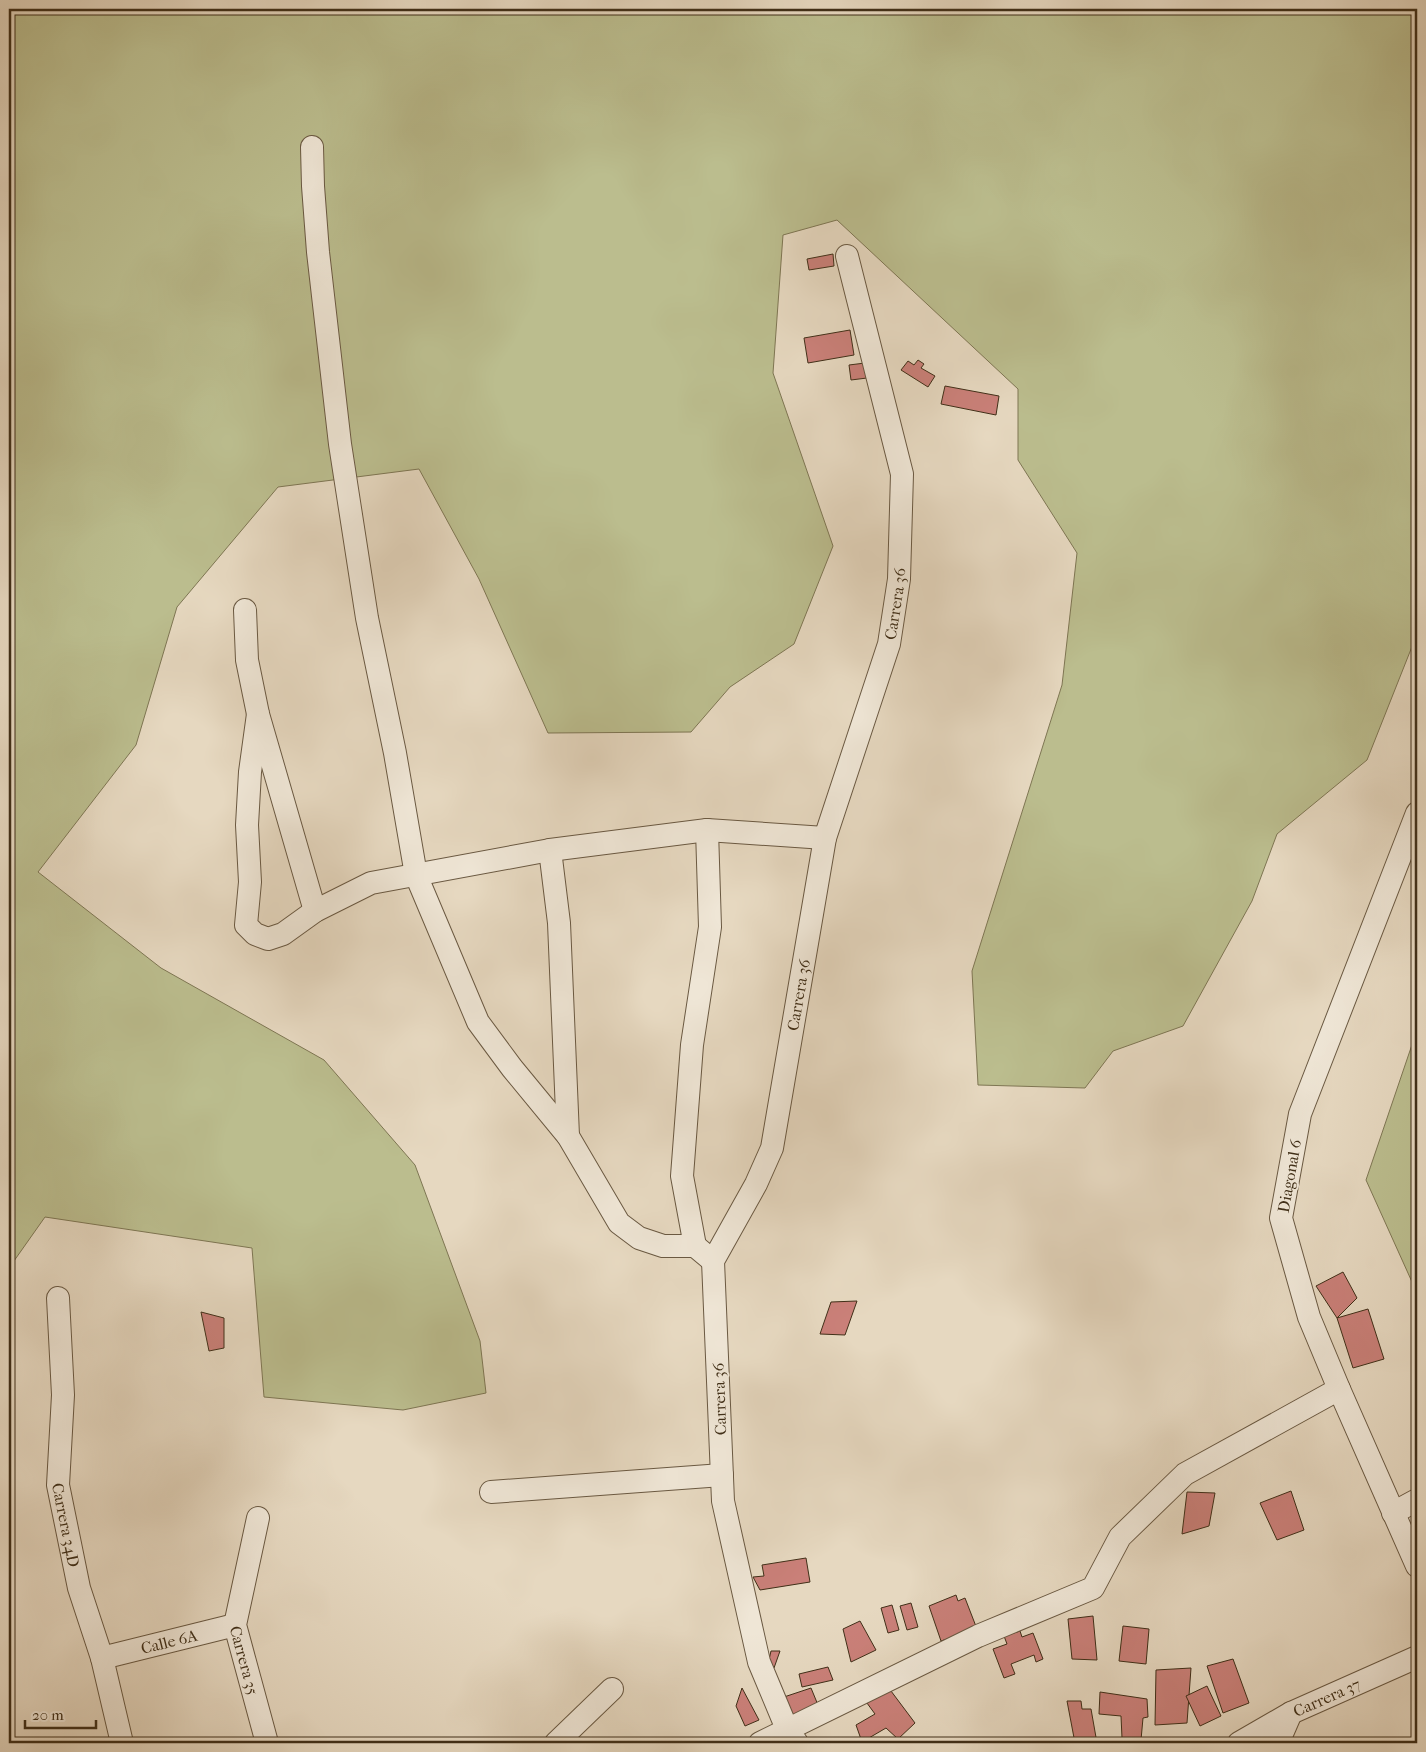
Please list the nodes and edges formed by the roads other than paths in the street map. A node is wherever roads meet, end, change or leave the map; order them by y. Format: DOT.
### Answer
graph roads {
  1 [pos="312,147"];
  2 [pos="847,256"];
  3 [pos="245,610"];
  4 [pos="258,714"];
  5 [pos="1417,813"];
  6 [pos="707,830"];
  7 [pos="825,838"];
  8 [pos="550,850"];
  9 [pos="416,875"];
  10 [pos="315,911"];
  11 [pos="568,1136"];
  12 [pos="695,1246"];
  13 [pos="713,1261"];
  14 [pos="58,1298"];
  15 [pos="1339,1389"];
  16 [pos="722,1475"];
  17 [pos="491,1492"];
  18 [pos="1417,1500"];
  19 [pos="1394,1513"];
  20 [pos="258,1518"];
  21 [pos="1417,1566"];
  22 [pos="235,1625"];
  23 [pos="1417,1657"];
  24 [pos="102,1658"];
  25 [pos="612,1689"];
  26 [pos="1292,1713"];
  27 [pos="792,1736"];
  28 [pos="122,1743"];
  29 [pos="267,1743"];
  30 [pos="556,1743"];
  31 [pos="760,1743"];
  32 [pos="1239,1743"];
  33 [pos="1278,1743"];
  1 -- 9 [label="street"];
  2 -- 7 [label="street, Carrera 36"];
  3 -- 4 [label="street"];
  4 -- 10 [label="street"];
  4 -- 10 [label="street"];
  5 -- 15 [label="street, Diagonal 6"];
  6 -- 7 [label="street"];
  6 -- 8 [label="street"];
  6 -- 12 [label="street"];
  7 -- 13 [label="street, Carrera 36"];
  8 -- 9 [label="street"];
  8 -- 11 [label="street"];
  9 -- 10 [label="street"];
  9 -- 11 [label="street"];
  11 -- 12 [label="street"];
  12 -- 13 [label="street"];
  13 -- 16 [label="street, Carrera 36"];
  14 -- 24 [label="street, Carrera 34D"];
  15 -- 19 [label="street, Diagonal 6"];
  15 -- 27 [label="street"];
  16 -- 17 [label="street"];
  16 -- 27 [label="street, Carrera 36"];
  18 -- 19 [label="street"];
  19 -- 21 [label="street, Diagonal 6"];
  20 -- 22 [label="street, Carrera 35"];
  22 -- 24 [label="street, Calle 6A"];
  22 -- 29 [label="street, Carrera 35"];
  23 -- 26 [label="street, Carrera 37"];
  24 -- 28 [label="street, Carrera 34D"];
  25 -- 30 [label="street"];
  26 -- 32 [label="street, Carrera 37"];
  26 -- 33 [label="street"];
  27 -- 31 [label="street"];
}
